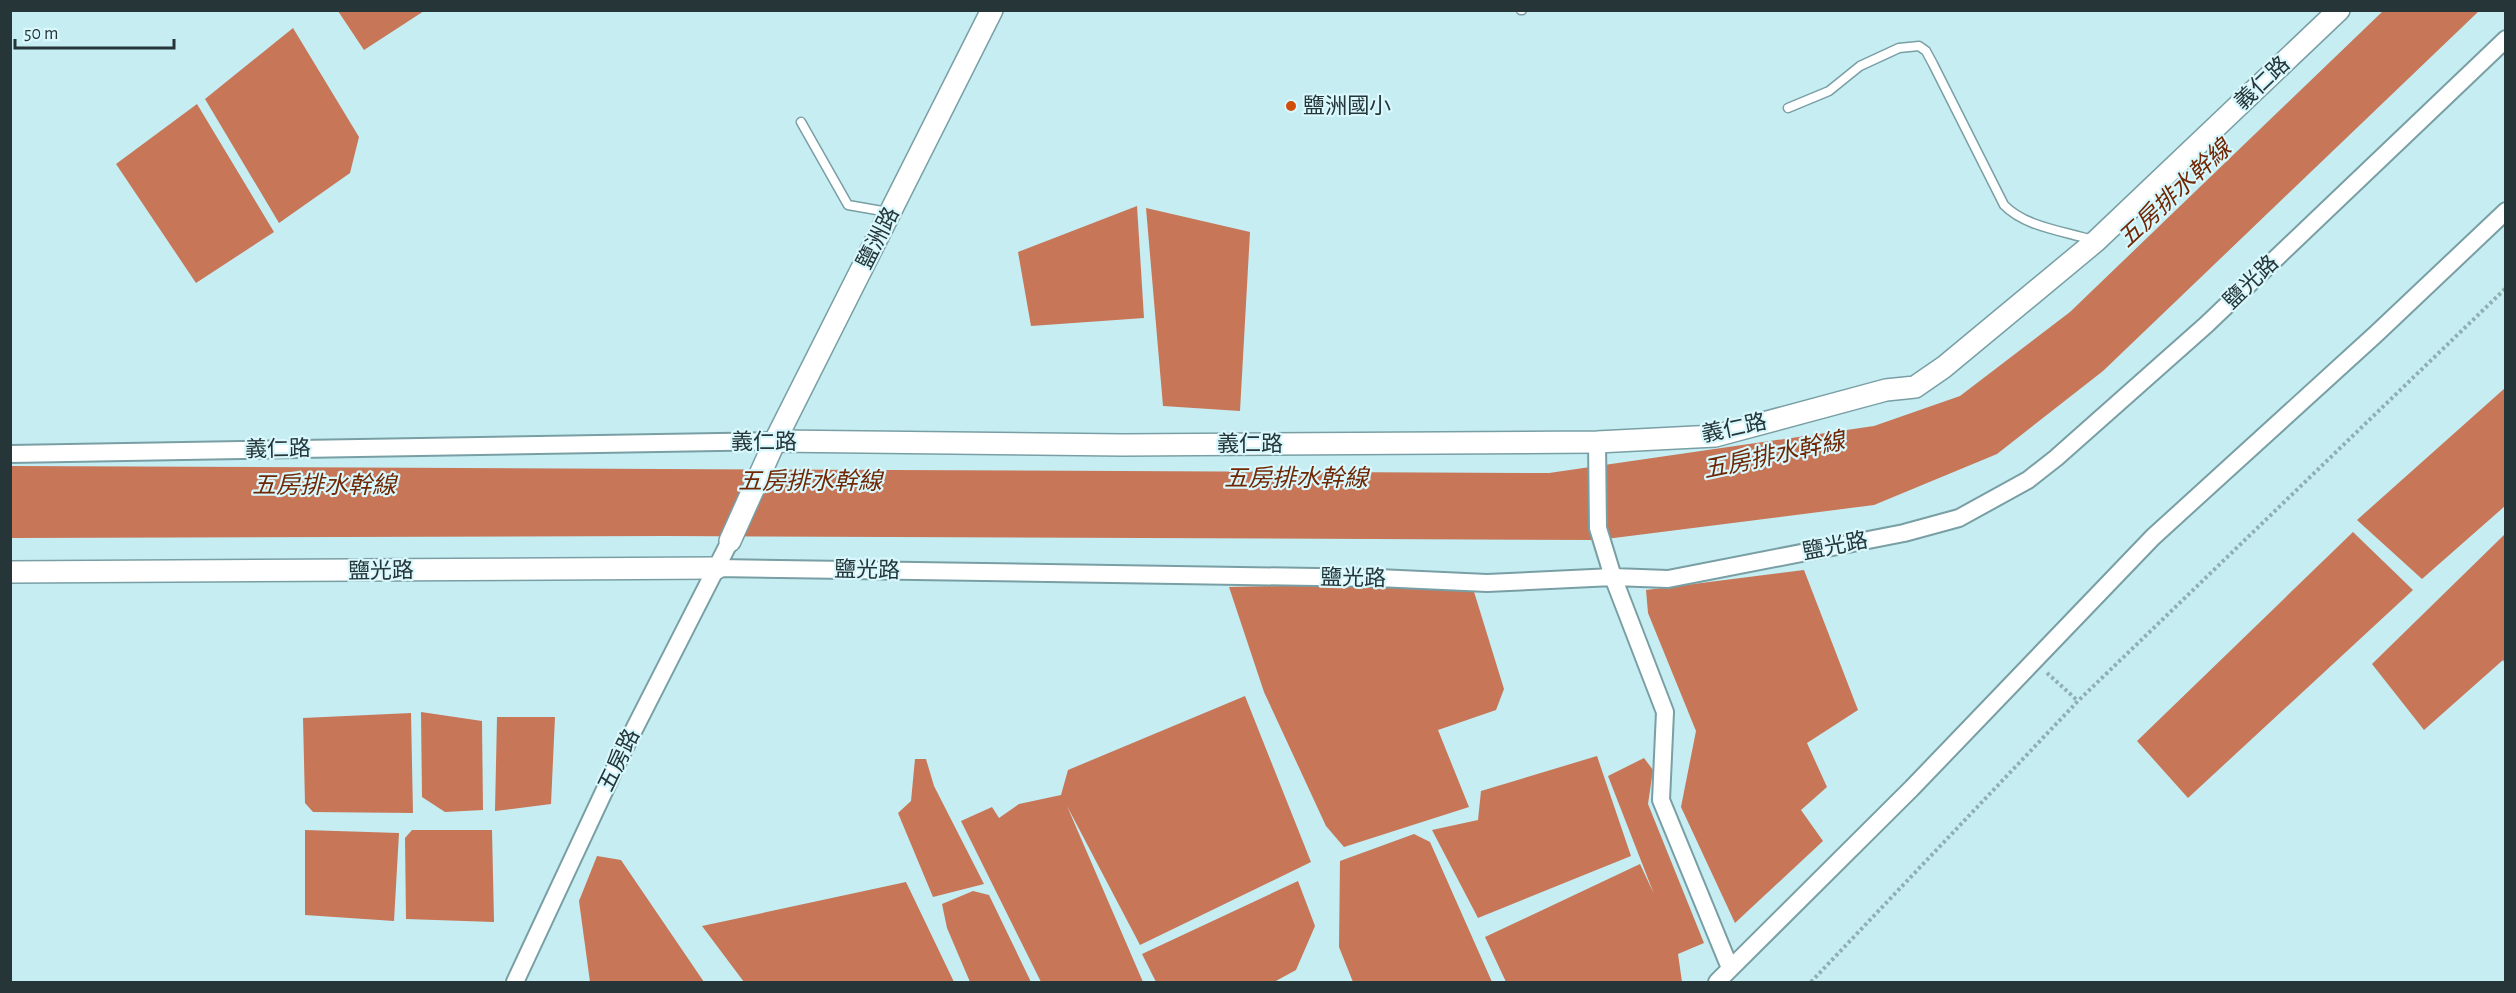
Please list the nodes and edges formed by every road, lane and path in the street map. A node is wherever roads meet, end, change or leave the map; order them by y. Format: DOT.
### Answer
graph roads {
  1 [pos="992,10"];
  2 [pos="2339,10"];
  3 [pos="2505,39"];
  4 [pos="1788,108"];
  5 [pos="801,122"];
  6 [pos="2505,211"];
  7 [pos="891,213"];
  8 [pos="2096,241"];
  9 [pos="2505,288"];
  10 [pos="775,441"];
  11 [pos="1597,451"];
  12 [pos="10,454"];
  13 [pos="730,541"];
  14 [pos="717,568"];
  15 [pos="10,572"];
  16 [pos="1613,577"];
  17 [pos="2033,661"];
  18 [pos="2078,701"];
  19 [pos="1730,968"];
  20 [pos="515,982"];
  21 [pos="1717,982"];
  22 [pos="1811,982"];
  1 -- 7 [label="street, 鹽洲路"];
  2 -- 8 [label="street, 義仁路"];
  3 -- 16 [label="street, 鹽光路"];
  4 -- 8 [label="lane"];
  5 -- 7 [label="lane"];
  6 -- 17 [label="street"];
  7 -- 10 [label="street, 鹽洲路"];
  8 -- 11 [label="street, 義仁路"];
  9 -- 18 [label="path"];
  10 -- 11 [label="street, 義仁路"];
  10 -- 12 [label="street, 義仁路"];
  10 -- 13 [label="street, 鹽洲路"];
  11 -- 16 [label="street"];
  13 -- 14 [label="street, 五房路"];
  14 -- 15 [label="street, 鹽光路"];
  14 -- 16 [label="street, 鹽光路"];
  14 -- 20 [label="street, 五房路"];
  16 -- 19 [label="street"];
  17 -- 18 [label="path"];
  17 -- 19 [label="street"];
  18 -- 22 [label="path"];
  19 -- 21 [label="street"];
}
